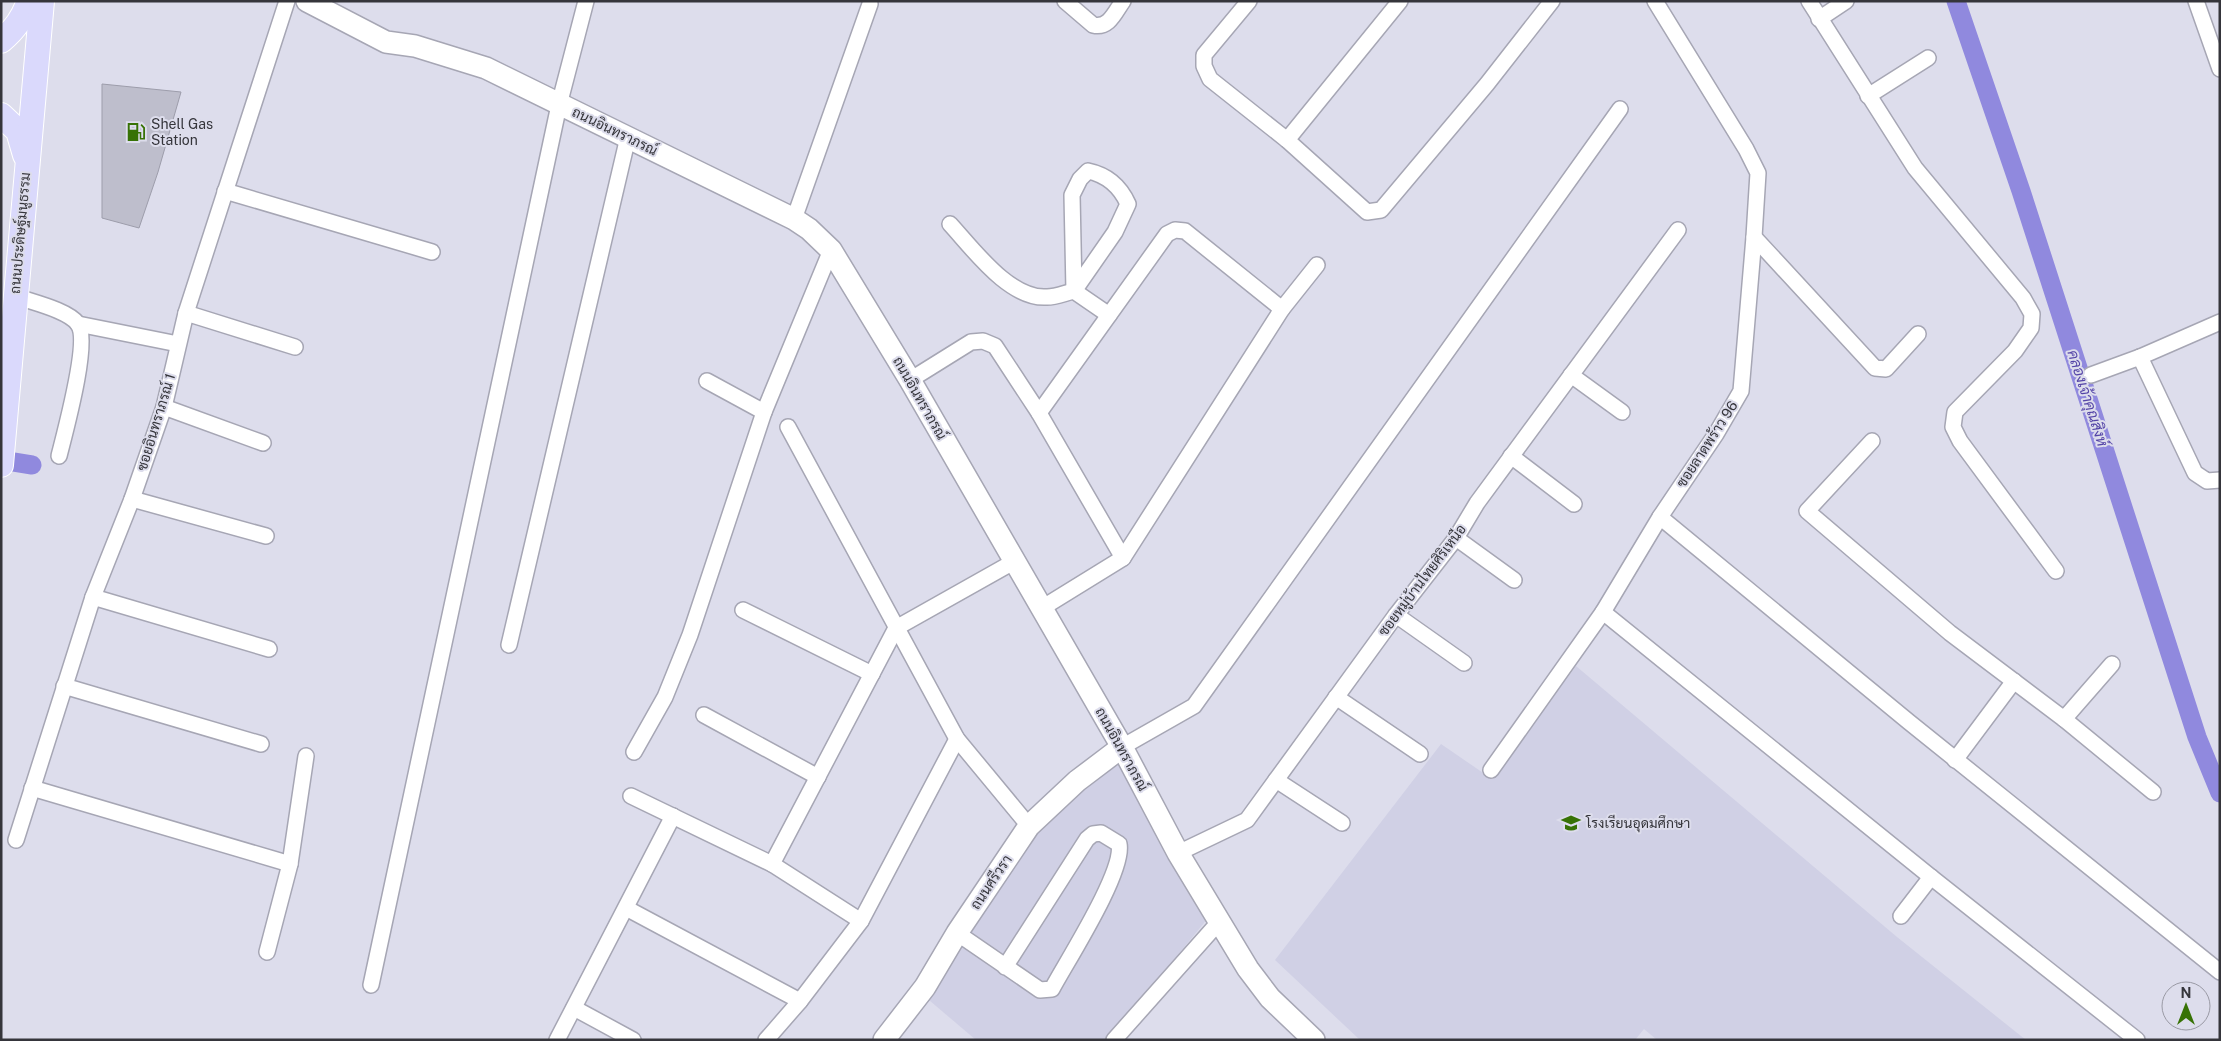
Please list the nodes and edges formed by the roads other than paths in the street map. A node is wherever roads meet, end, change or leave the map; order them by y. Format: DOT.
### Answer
graph roads {
  1 [pos="29,1"];
  2 [pos="42,1"];
  3 [pos="287,1"];
  4 [pos="307,1"];
  5 [pos="586,1"];
  6 [pos="1065,1"];
  7 [pos="1123,1"];
  8 [pos="1249,1"];
  9 [pos="1400,1"];
  10 [pos="1552,1"];
  11 [pos="1655,1"];
  12 [pos="1809,1"];
  13 [pos="1846,1"];
  14 [pos="2196,1"];
  15 [pos="870,4"];
  16 [pos="1819,19"];
  17 [pos="1,41"];
  18 [pos="1928,58"];
  19 [pos="2220,69"];
  20 [pos="1868,96"];
  21 [pos="559,105"];
  22 [pos="1620,110"];
  23 [pos="1,115"];
  24 [pos="628,138"];
  25 [pos="1287,140"];
  26 [pos="26,161"];
  27 [pos="225,191"];
  28 [pos="794,219"];
  29 [pos="950,224"];
  30 [pos="1678,230"];
  31 [pos="1754,237"];
  32 [pos="831,250"];
  33 [pos="432,252"];
  34 [pos="1317,265"];
  35 [pos="1074,291"];
  36 [pos="15,296"];
  37 [pos="1282,309"];
  38 [pos="186,313"];
  39 [pos="1109,315"];
  40 [pos="2220,322"];
  41 [pos="78,324"];
  42 [pos="1918,334"];
  43 [pos="178,344"];
  44 [pos="295,347"];
  45 [pos="2140,358"];
  46 [pos="1571,375"];
  47 [pos="2091,375"];
  48 [pos="910,380"];
  49 [pos="707,381"];
  50 [pos="164,407"];
  51 [pos="764,412"];
  52 [pos="1622,412"];
  53 [pos="1039,413"];
  54 [pos="788,427"];
  55 [pos="1872,441"];
  56 [pos="263,443"];
  57 [pos="59,456"];
  58 [pos="1511,456"];
  59 [pos="2,457"];
  60 [pos="2220,480"];
  61 [pos="132,499"];
  62 [pos="1574,504"];
  63 [pos="1660,517"];
  64 [pos="266,536"];
  65 [pos="1456,538"];
  66 [pos="1123,558"];
  67 [pos="1015,562"];
  68 [pos="2056,571"];
  69 [pos="1514,580"];
  70 [pos="93,597"];
  71 [pos="1042,608"];
  72 [pos="743,610"];
  73 [pos="1603,612"];
  74 [pos="1396,615"];
  75 [pos="896,628"];
  76 [pos="509,645"];
  77 [pos="269,649"];
  78 [pos="1464,663"];
  79 [pos="2112,664"];
  80 [pos="872,674"];
  81 [pos="2014,681"];
  82 [pos="64,686"];
  83 [pos="1336,697"];
  84 [pos="704,715"];
  85 [pos="2064,720"];
  86 [pos="957,739"];
  87 [pos="261,744"];
  88 [pos="1122,748"];
  89 [pos="634,752"];
  90 [pos="1420,754"];
  91 [pos="306,756"];
  92 [pos="1956,760"];
  93 [pos="1491,770"];
  94 [pos="818,777"];
  95 [pos="1276,780"];
  96 [pos="32,788"];
  97 [pos="2153,792"];
  98 [pos="632,796"];
  99 [pos="673,816"];
  100 [pos="1342,823"];
  101 [pos="1029,826"];
  102 [pos="16,840"];
  103 [pos="1178,853"];
  104 [pos="290,864"];
  105 [pos="772,864"];
  106 [pos="1931,877"];
  107 [pos="626,908"];
  108 [pos="1901,916"];
  109 [pos="861,921"];
  110 [pos="1219,922"];
  111 [pos="957,933"];
  112 [pos="267,952"];
  113 [pos="1005,967"];
  114 [pos="2220,972"];
  115 [pos="372,985"];
  116 [pos="800,1001"];
  117 [pos="574,1008"];
  118 [pos="557,1040"];
  119 [pos="633,1040"];
  120 [pos="766,1040"];
  121 [pos="884,1040"];
  122 [pos="1114,1040"];
  123 [pos="1314,1040"];
  124 [pos="2137,1040"];
  1 -- 17 [label="main road"];
  2 -- 26 [label="main road, ถนนประดิษฐ์มนูธรรม"];
  3 -- 27 [label="street, ซอยอินทราภรณ์ 1"];
  4 -- 21 [label="street, ถนนอินทราภรณ์"];
  5 -- 21 [label="street"];
  6 -- 7 [label="street"];
  8 -- 25 [label="street"];
  9 -- 25 [label="street"];
  10 -- 25 [label="street"];
  11 -- 31 [label="street, ซอยลาดพร้าว 96"];
  12 -- 16 [label="street"];
  13 -- 16 [label="street"];
  14 -- 19 [label="street"];
  15 -- 28 [label="street"];
  16 -- 20 [label="street"];
  18 -- 20 [label="street"];
  20 -- 68 [label="street"];
  21 -- 24 [label="street, ถนนอินทราภรณ์"];
  21 -- 115 [label="street"];
  22 -- 88 [label="street"];
  23 -- 26 [label="main road"];
  24 -- 28 [label="street, ถนนอินทราภรณ์"];
  24 -- 76 [label="street"];
  26 -- 36 [label="main road, ถนนประดิษฐ์มนูธรรม"];
  27 -- 33 [label="street"];
  27 -- 38 [label="street, ซอยอินทราภรณ์ 1"];
  28 -- 32 [label="street, ถนนอินทราภรณ์"];
  29 -- 35 [label="street"];
  30 -- 46 [label="street, ซอยหมู่บ้านไทยศิริเหนือ"];
  31 -- 42 [label="street"];
  31 -- 63 [label="street, ซอยลาดพร้าว 96"];
  32 -- 48 [label="street, ถนนอินทราภรณ์"];
  32 -- 51 [label="street"];
  34 -- 37 [label="street"];
  35 -- 35 [label="street"];
  35 -- 39 [label="street"];
  36 -- 41 [label="street"];
  36 -- 59 [label="main road, ถนนประดิษฐ์มนูธรรม"];
  37 -- 39 [label="street"];
  37 -- 66 [label="street"];
  38 -- 43 [label="street, ซอยอินทราภรณ์ 1"];
  38 -- 44 [label="street"];
  39 -- 53 [label="street"];
  40 -- 45 [label="street"];
  41 -- 43 [label="street"];
  41 -- 57 [label="street"];
  43 -- 50 [label="street, ซอยอินทราภรณ์ 1"];
  45 -- 47 [label="street"];
  45 -- 60 [label="street"];
  46 -- 52 [label="street"];
  46 -- 58 [label="street, ซอยหมู่บ้านไทยศิริเหนือ"];
  48 -- 53 [label="street"];
  48 -- 67 [label="street, ถนนอินทราภรณ์"];
  49 -- 51 [label="street"];
  50 -- 56 [label="street"];
  50 -- 61 [label="street, ซอยอินทราภรณ์ 1"];
  51 -- 89 [label="street"];
  53 -- 66 [label="street"];
  54 -- 75 [label="street"];
  55 -- 81 [label="street"];
  58 -- 62 [label="street"];
  58 -- 65 [label="street, ซอยหมู่บ้านไทยศิริเหนือ"];
  61 -- 64 [label="street"];
  61 -- 70 [label="street, ซอยอินทราภรณ์ 1"];
  63 -- 73 [label="street, ซอยลาดพร้าว 96"];
  63 -- 92 [label="street"];
  65 -- 69 [label="street"];
  65 -- 74 [label="street, ซอยหมู่บ้านไทยศิริเหนือ"];
  66 -- 71 [label="street"];
  67 -- 71 [label="street, ถนนอินทราภรณ์"];
  67 -- 75 [label="street"];
  70 -- 77 [label="street"];
  70 -- 82 [label="street, ซอยอินทราภรณ์ 1"];
  71 -- 88 [label="street, ถนนอินทราภรณ์"];
  72 -- 80 [label="street"];
  73 -- 93 [label="street, ซอยลาดพร้าว 96"];
  73 -- 106 [label="street"];
  74 -- 78 [label="street"];
  74 -- 83 [label="street, ซอยหมู่บ้านไทยศิริเหนือ"];
  75 -- 80 [label="street"];
  75 -- 86 [label="street"];
  79 -- 85 [label="street"];
  80 -- 94 [label="street"];
  81 -- 85 [label="street"];
  81 -- 92 [label="street"];
  82 -- 87 [label="street"];
  82 -- 96 [label="street, ซอยอินทราภรณ์ 1"];
  83 -- 90 [label="street"];
  83 -- 95 [label="street, ซอยหมู่บ้านไทยศิริเหนือ"];
  84 -- 94 [label="street"];
  85 -- 97 [label="street"];
  86 -- 101 [label="street"];
  86 -- 109 [label="street"];
  88 -- 101 [label="street, ถนนศรีวรา"];
  88 -- 103 [label="street, ถนนอินทราภรณ์"];
  91 -- 104 [label="street"];
  92 -- 114 [label="street"];
  94 -- 105 [label="street"];
  95 -- 100 [label="street"];
  95 -- 103 [label="street, ซอยหมู่บ้านไทยศิริเหนือ"];
  96 -- 102 [label="street, ซอยอินทราภรณ์ 1"];
  96 -- 104 [label="street"];
  98 -- 99 [label="street"];
  99 -- 105 [label="street"];
  99 -- 107 [label="street"];
  101 -- 111 [label="street, ถนนศรีวรา"];
  103 -- 110 [label="street, ถนนอินทราภรณ์"];
  104 -- 112 [label="street"];
  105 -- 109 [label="street"];
  106 -- 108 [label="street"];
  106 -- 124 [label="street"];
  107 -- 116 [label="street"];
  107 -- 117 [label="street"];
  109 -- 116 [label="street"];
  110 -- 122 [label="street"];
  110 -- 123 [label="street, ถนนอินทราภรณ์"];
  111 -- 113 [label="street"];
  111 -- 121 [label="street, ถนนศรีวรา"];
  113 -- 113 [label="street"];
  116 -- 120 [label="street"];
  117 -- 118 [label="street"];
  117 -- 119 [label="street"];
}
